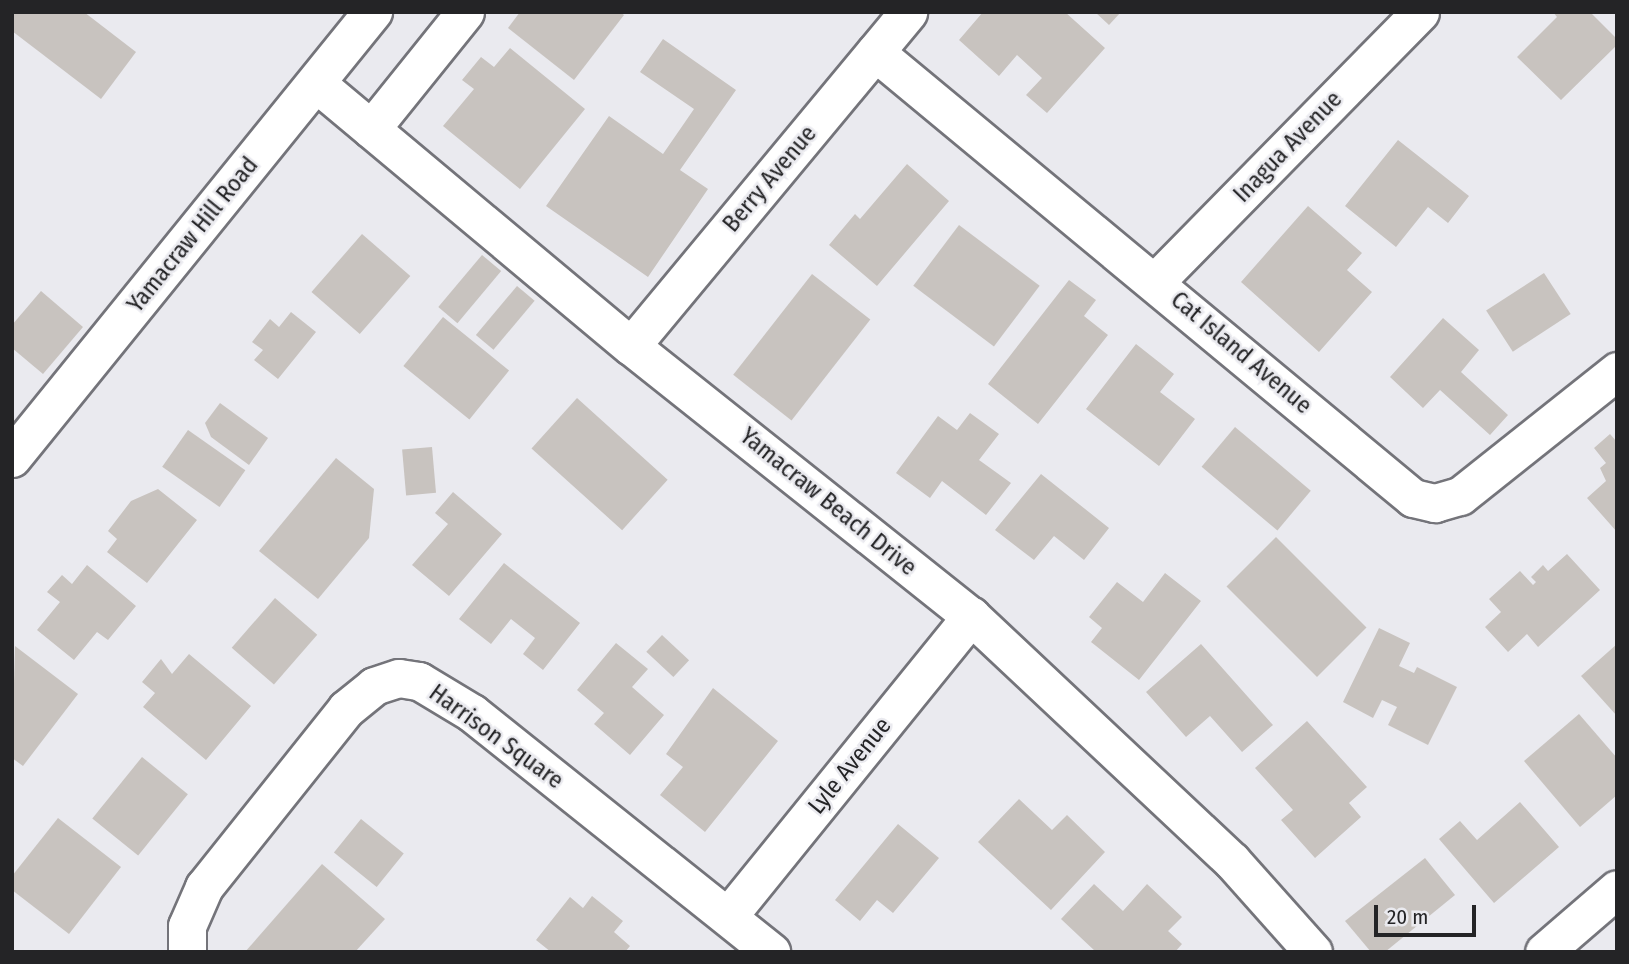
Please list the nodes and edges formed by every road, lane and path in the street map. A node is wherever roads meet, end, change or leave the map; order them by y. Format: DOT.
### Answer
graph roads {
  1 [pos="373,12"];
  2 [pos="465,12"];
  3 [pos="908,12"];
  4 [pos="1420,12"];
  5 [pos="875,52"];
  6 [pos="316,83"];
  7 [pos="371,129"];
  8 [pos="1155,282"];
  9 [pos="632,346"];
  10 [pos="1617,371"];
  11 [pos="12,458"];
  12 [pos="971,616"];
  13 [pos="1617,889"];
  14 [pos="729,915"];
  15 [pos="187,952"];
  16 [pos="771,952"];
  17 [pos="1312,952"];
  18 [pos="1544,952"];
  1 -- 6 [label="main road, Yamacraw Hill Road"];
  2 -- 7 [label="street"];
  3 -- 5 [label="street, Berry Avenue"];
  4 -- 8 [label="street, Inagua Avenue"];
  5 -- 8 [label="street, Cat Island Avenue"];
  5 -- 9 [label="street, Berry Avenue"];
  6 -- 7 [label="street, Yamacraw Beach Drive"];
  6 -- 11 [label="main road, Yamacraw Hill Road"];
  7 -- 9 [label="street, Yamacraw Beach Drive"];
  8 -- 10 [label="street, Cat Island Avenue"];
  9 -- 12 [label="street, Yamacraw Beach Drive"];
  12 -- 14 [label="street, Lyle Avenue"];
  12 -- 17 [label="street, Yamacraw Beach Drive"];
  13 -- 18 [label="street"];
  14 -- 15 [label="street, Harrison Square"];
  14 -- 16 [label="street, Harrison Square"];
}
